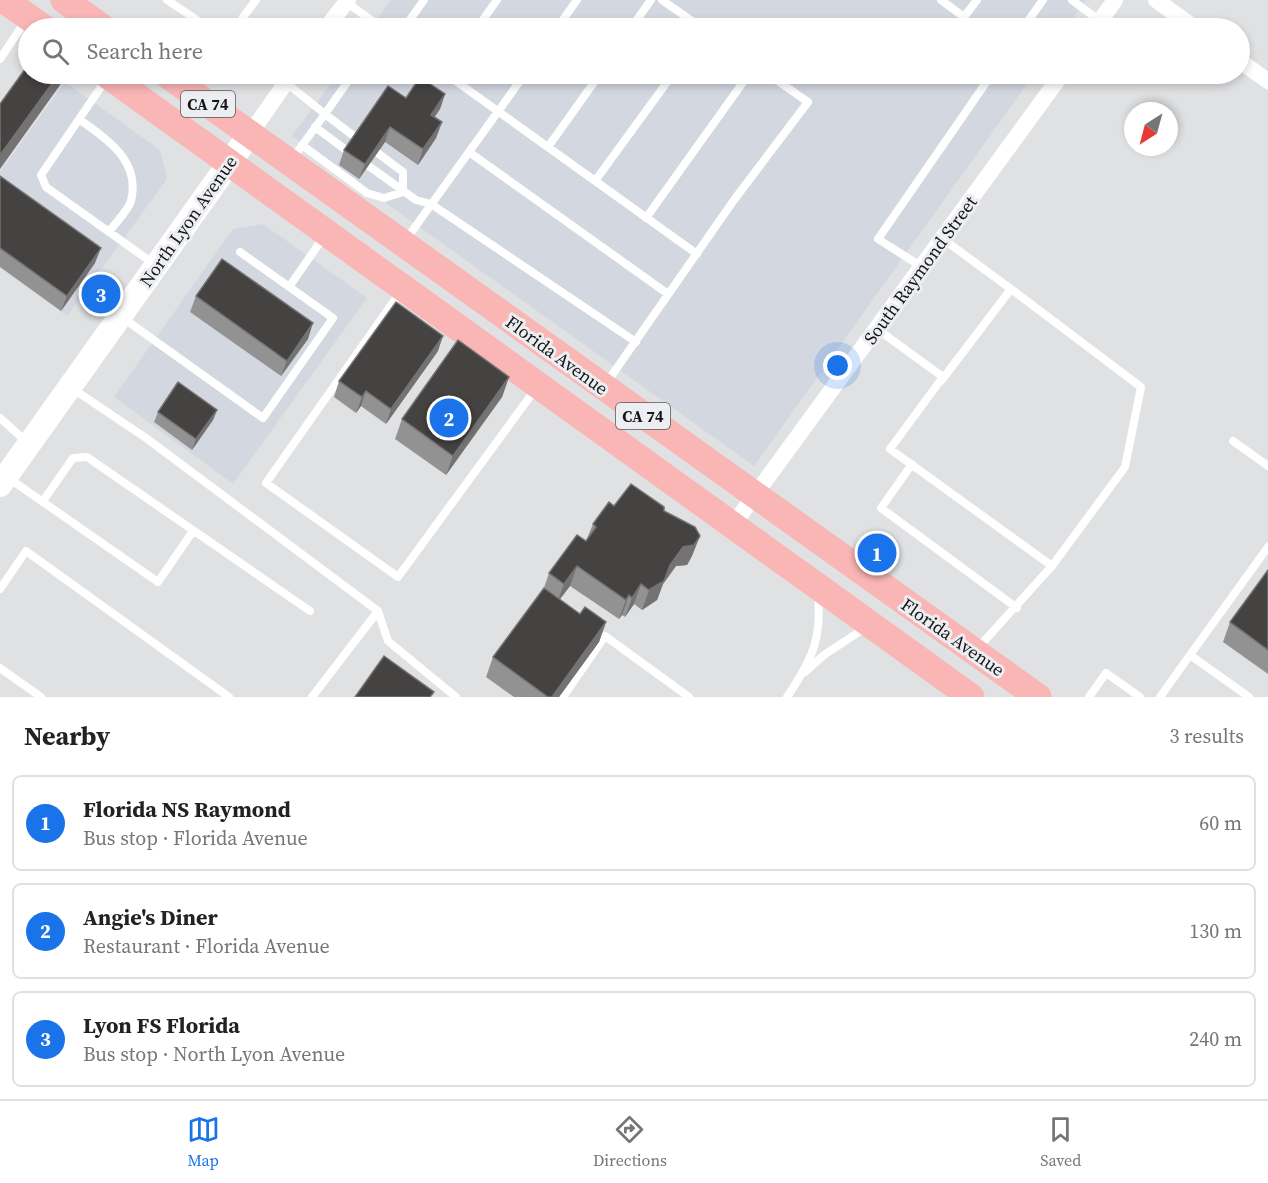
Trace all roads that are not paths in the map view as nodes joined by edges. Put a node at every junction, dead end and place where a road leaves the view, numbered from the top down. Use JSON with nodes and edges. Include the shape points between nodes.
{"nodes":[{"id":1,"x":4,"y":0,"type":"edge"},
{"id":2,"x":167,"y":0,"type":"edge"},
{"id":3,"x":256,"y":0,"type":"edge"},
{"id":4,"x":424,"y":0,"type":"edge"},
{"id":5,"x":497,"y":0,"type":"edge"},
{"id":6,"x":577,"y":0,"type":"edge"},
{"id":7,"x":651,"y":0,"type":"edge"},
{"id":8,"x":662,"y":0,"type":"edge"},
{"id":9,"x":941,"y":0,"type":"edge"},
{"id":10,"x":976,"y":0,"type":"edge"},
{"id":11,"x":1043,"y":0,"type":"edge"},
{"id":12,"x":1072,"y":0,"type":"edge"},
{"id":13,"x":1115,"y":0,"type":"edge"},
{"id":14,"x":1156,"y":0,"type":"edge"},
{"id":15,"x":347,"y":1,"type":"edge"},
{"id":16,"x":29,"y":18,"type":"edge"},
{"id":17,"x":194,"y":18,"type":"edge"},
{"id":18,"x":242,"y":18,"type":"edge"},
{"id":19,"x":334,"y":18,"type":"edge"},
{"id":20,"x":369,"y":18,"type":"edge"},
{"id":21,"x":411,"y":18,"type":"edge"},
{"id":22,"x":484,"y":18,"type":"edge"},
{"id":23,"x":564,"y":18,"type":"edge"},
{"id":24,"x":638,"y":18,"type":"edge"},
{"id":25,"x":688,"y":18,"type":"edge"},
{"id":26,"x":1030,"y":18,"type":"edge"},
{"id":27,"x":1090,"y":18,"type":"edge"},
{"id":28,"x":1102,"y":18,"type":"edge"},
{"id":29,"x":1181,"y":18,"type":"edge"},
{"id":30,"x":18,"y":41,"type":"edge"},
{"id":31,"x":0,"y":59,"type":"edge"},
{"id":32,"x":1250,"y":69,"type":"edge"},
{"id":33,"x":1268,"y":81,"type":"edge"},
{"id":34,"x":101,"y":84,"type":"edge"},
{"id":35,"x":121,"y":84,"type":"edge"},
{"id":36,"x":180,"y":84,"type":"edge"},
{"id":37,"x":285,"y":84,"type":"edge"},
{"id":38,"x":295,"y":84,"type":"edge"},
{"id":39,"x":346,"y":84,"type":"edge"},
{"id":40,"x":460,"y":84,"type":"edge"},
{"id":41,"x":518,"y":84,"type":"edge"},
{"id":42,"x":593,"y":84,"type":"edge"},
{"id":43,"x":666,"y":84,"type":"edge"},
{"id":44,"x":742,"y":84,"type":"edge"},
{"id":45,"x":782,"y":84,"type":"edge"},
{"id":46,"x":985,"y":84,"type":"edge"},
{"id":47,"x":1055,"y":84,"type":"edge"},
{"id":48,"x":498,"y":111,"type":"junction"},
{"id":49,"x":325,"y":114,"type":"junction"},
{"id":50,"x":79,"y":119,"type":"junction"},
{"id":51,"x":315,"y":127,"type":"junction"},
{"id":52,"x":250,"y":134,"type":"junction"},
{"id":53,"x":355,"y":137,"type":"edge"},
{"id":54,"x":548,"y":147,"type":"junction"},
{"id":55,"x":346,"y":150,"type":"edge"},
{"id":56,"x":375,"y":152,"type":"edge"},
{"id":57,"x":469,"y":152,"type":"junction"},
{"id":58,"x":296,"y":154,"type":"junction"},
{"id":59,"x":230,"y":162,"type":"junction"},
{"id":60,"x":366,"y":164,"type":"edge"},
{"id":61,"x":595,"y":181,"type":"junction"},
{"id":62,"x":403,"y":192,"type":"junction"},
{"id":63,"x":431,"y":204,"type":"junction"},
{"id":64,"x":646,"y":218,"type":"junction"},
{"id":65,"x":109,"y":232,"type":"junction"},
{"id":66,"x":327,"y":232,"type":"junction"},
{"id":67,"x":943,"y":239,"type":"junction"},
{"id":68,"x":403,"y":244,"type":"junction"},
{"id":69,"x":240,"y":252,"type":"dead end"},
{"id":70,"x":697,"y":254,"type":"junction"},
{"id":71,"x":156,"y":266,"type":"junction"},
{"id":72,"x":922,"y":267,"type":"junction"},
{"id":73,"x":289,"y":287,"type":"junction"},
{"id":74,"x":404,"y":287,"type":"junction"},
{"id":75,"x":1011,"y":289,"type":"junction"},
{"id":76,"x":668,"y":294,"type":"junction"},
{"id":77,"x":120,"y":316,"type":"junction"},
{"id":78,"x":877,"y":329,"type":"junction"},
{"id":79,"x":636,"y":342,"type":"junction"},
{"id":80,"x":539,"y":385,"type":"junction"},
{"id":81,"x":69,"y":387,"type":"junction"},
{"id":82,"x":603,"y":388,"type":"junction"},
{"id":83,"x":934,"y":389,"type":"junction"},
{"id":84,"x":0,"y":418,"type":"edge"},
{"id":85,"x":1233,"y":441,"type":"dead end"},
{"id":86,"x":29,"y":444,"type":"junction"},
{"id":87,"x":912,"y":464,"type":"junction"},
{"id":88,"x":1268,"y":466,"type":"edge"},
{"id":89,"x":3,"y":480,"type":"edge"},
{"id":90,"x":754,"y":496,"type":"junction"},
{"id":91,"x":43,"y":501,"type":"junction"},
{"id":92,"x":734,"y":525,"type":"junction"},
{"id":93,"x":193,"y":531,"type":"junction"},
{"id":94,"x":1268,"y":547,"type":"edge"},
{"id":95,"x":1052,"y":566,"type":"junction"},
{"id":96,"x":818,"y":586,"type":"junction"},
{"id":97,"x":0,"y":589,"type":"edge"},
{"id":98,"x":1017,"y":608,"type":"junction"},
{"id":99,"x":310,"y":611,"type":"dead end"},
{"id":100,"x":378,"y":611,"type":"junction"},
{"id":101,"x":870,"y":625,"type":"junction"},
{"id":102,"x":975,"y":652,"type":"junction"},
{"id":103,"x":1190,"y":655,"type":"junction"},
{"id":104,"x":0,"y":668,"type":"edge"},
{"id":105,"x":803,"y":674,"type":"junction"},
{"id":106,"x":41,"y":697,"type":"edge"},
{"id":107,"x":229,"y":697,"type":"edge"},
{"id":108,"x":312,"y":697,"type":"edge"},
{"id":109,"x":456,"y":697,"type":"edge"},
{"id":110,"x":563,"y":697,"type":"edge"},
{"id":111,"x":689,"y":697,"type":"edge"},
{"id":112,"x":787,"y":697,"type":"edge"},
{"id":113,"x":971,"y":697,"type":"edge"},
{"id":114,"x":1038,"y":697,"type":"edge"},
{"id":115,"x":1089,"y":697,"type":"edge"},
{"id":116,"x":1140,"y":697,"type":"edge"},
{"id":117,"x":1160,"y":697,"type":"edge"},
{"id":118,"x":1249,"y":697,"type":"edge"}],
"edges":[{"from":1,"to":16,"type":"main road"},
{"from":2,"to":17,"type":"lane"},
{"from":3,"to":18,"type":"lane"},
{"from":4,"to":21,"type":"lane"},
{"from":5,"to":22,"type":"lane"},
{"from":6,"to":23,"type":"lane"},
{"from":7,"to":24,"type":"lane"},
{"from":8,"to":25,"type":"lane"},
{"from":9,"to":10,"type":"lane","via":[[964,16]]},
{"from":11,"to":26,"type":"lane"},
{"from":12,"to":27,"type":"lane"},
{"from":13,"to":28,"type":"street"},
{"from":14,"to":29,"type":"street"},
{"from":15,"to":19,"type":"street"},
{"from":15,"to":20,"type":"lane"},
{"from":30,"to":31,"type":"lane"},
{"from":32,"to":33,"type":"street"},
{"from":34,"to":50,"type":"lane"},
{"from":35,"to":59,"type":"main road","name":"Florida Avenue"},
{"from":36,"to":52,"type":"main road","name":"Florida Avenue","number":"CA 74"},
{"from":37,"to":52,"type":"street"},
{"from":38,"to":49,"type":"lane"},
{"from":39,"to":49,"type":"lane"},
{"from":40,"to":48,"type":"lane"},
{"from":41,"to":48,"type":"lane"},
{"from":42,"to":54,"type":"lane"},
{"from":43,"to":61,"type":"lane"},
{"from":44,"to":64,"type":"lane"},
{"from":45,"to":70,"type":"lane","via":[[808,102]]},
{"from":46,"to":72,"type":"lane","via":[[878,238]]},
{"from":47,"to":67,"type":"street","name":"South Raymond Street"},
{"from":48,"to":54,"type":"lane"},
{"from":48,"to":57,"type":"lane"},
{"from":49,"to":51,"type":"lane"},
{"from":49,"to":53,"type":"lane"},
{"from":50,"to":65,"type":"lane","via":[[125,157],[131,202]]},
{"from":50,"to":65,"type":"lane","via":[[41,175],[46,187]]},
{"from":51,"to":55,"type":"lane"},
{"from":51,"to":58,"type":"lane"},
{"from":52,"to":58,"type":"main road","name":"Florida Avenue","number":"CA 74"},
{"from":52,"to":59,"type":"street","name":"North Lyon Avenue"},
{"from":54,"to":61,"type":"lane"},
{"from":56,"to":62,"type":"lane","via":[[403,172]]},
{"from":57,"to":63,"type":"lane"},
{"from":57,"to":76,"type":"lane"},
{"from":58,"to":62,"type":"lane","via":[[367,193],[384,198]]},
{"from":58,"to":68,"type":"main road","name":"Florida Avenue","number":"CA 74"},
{"from":59,"to":66,"type":"main road","name":"Florida Avenue"},
{"from":59,"to":71,"type":"street","name":"North Lyon Avenue"},
{"from":60,"to":62,"type":"lane"},
{"from":61,"to":64,"type":"lane"},
{"from":62,"to":63,"type":"lane"},
{"from":63,"to":68,"type":"lane"},
{"from":63,"to":79,"type":"lane"},
{"from":64,"to":70,"type":"lane"},
{"from":65,"to":71,"type":"lane"},
{"from":66,"to":73,"type":"lane"},
{"from":66,"to":74,"type":"main road","name":"Florida Avenue"},
{"from":67,"to":72,"type":"street","name":"South Raymond Street"},
{"from":67,"to":75,"type":"lane"},
{"from":68,"to":82,"type":"main road","name":"Florida Avenue","number":"CA 74"},
{"from":69,"to":73,"type":"lane"},
{"from":70,"to":76,"type":"lane"},
{"from":71,"to":77,"type":"street","name":"North Lyon Avenue"},
{"from":72,"to":78,"type":"street","name":"South Raymond Street"},
{"from":73,"to":77,"type":"lane","via":[[333,318],[263,418]]},
{"from":74,"to":80,"type":"main road","name":"Florida Avenue"},
{"from":74,"to":80,"type":"lane","via":[[266,483],[398,577]]},
{"from":75,"to":83,"type":"lane"},
{"from":75,"to":95,"type":"lane","via":[[1141,387],[1125,467]]},
{"from":76,"to":79,"type":"lane"},
{"from":77,"to":81,"type":"street","name":"North Lyon Avenue"},
{"from":78,"to":83,"type":"lane","via":[[943,377]]},
{"from":78,"to":90,"type":"street","name":"South Raymond Street"},
{"from":79,"to":82,"type":"lane"},
{"from":80,"to":92,"type":"main road","name":"Florida Avenue"},
{"from":81,"to":86,"type":"street","name":"North Lyon Avenue"},
{"from":81,"to":100,"type":"lane","via":[[146,438]]},
{"from":82,"to":90,"type":"main road","name":"Florida Avenue","number":"CA 74"},
{"from":83,"to":87,"type":"lane","via":[[890,449]]},
{"from":84,"to":86,"type":"lane"},
{"from":85,"to":88,"type":"lane"},
{"from":86,"to":89,"type":"street","name":"North Lyon Avenue"},
{"from":87,"to":95,"type":"lane"},
{"from":87,"to":98,"type":"lane","via":[[881,508]]},
{"from":89,"to":91,"type":"lane"},
{"from":90,"to":92,"type":"street","name":"South Raymond Street"},
{"from":90,"to":102,"type":"main road","name":"Florida Avenue","number":"CA 74"},
{"from":91,"to":93,"type":"lane","via":[[73,458],[87,457]]},
{"from":91,"to":93,"type":"lane","via":[[158,582]]},
{"from":92,"to":96,"type":"main road","name":"Florida Avenue"},
{"from":93,"to":99,"type":"lane"},
{"from":94,"to":103,"type":"lane"},
{"from":95,"to":98,"type":"lane"},
{"from":96,"to":101,"type":"main road","name":"Florida Avenue"},
{"from":96,"to":105,"type":"lane","via":[[821,622]]},
{"from":97,"to":107,"type":"lane","via":[[26,551]]},
{"from":98,"to":102,"type":"lane"},
{"from":100,"to":108,"type":"lane"},
{"from":100,"to":109,"type":"lane","via":[[388,641]]},
{"from":101,"to":105,"type":"lane"},
{"from":101,"to":113,"type":"main road","name":"Florida Avenue"},
{"from":102,"to":114,"type":"main road","name":"Florida Avenue","number":"CA 74"},
{"from":103,"to":117,"type":"lane"},
{"from":103,"to":118,"type":"lane"},
{"from":104,"to":106,"type":"lane"},
{"from":105,"to":112,"type":"lane"},
{"from":110,"to":111,"type":"lane","via":[[605,636]]},
{"from":115,"to":116,"type":"lane","via":[[1106,673]]}]}
